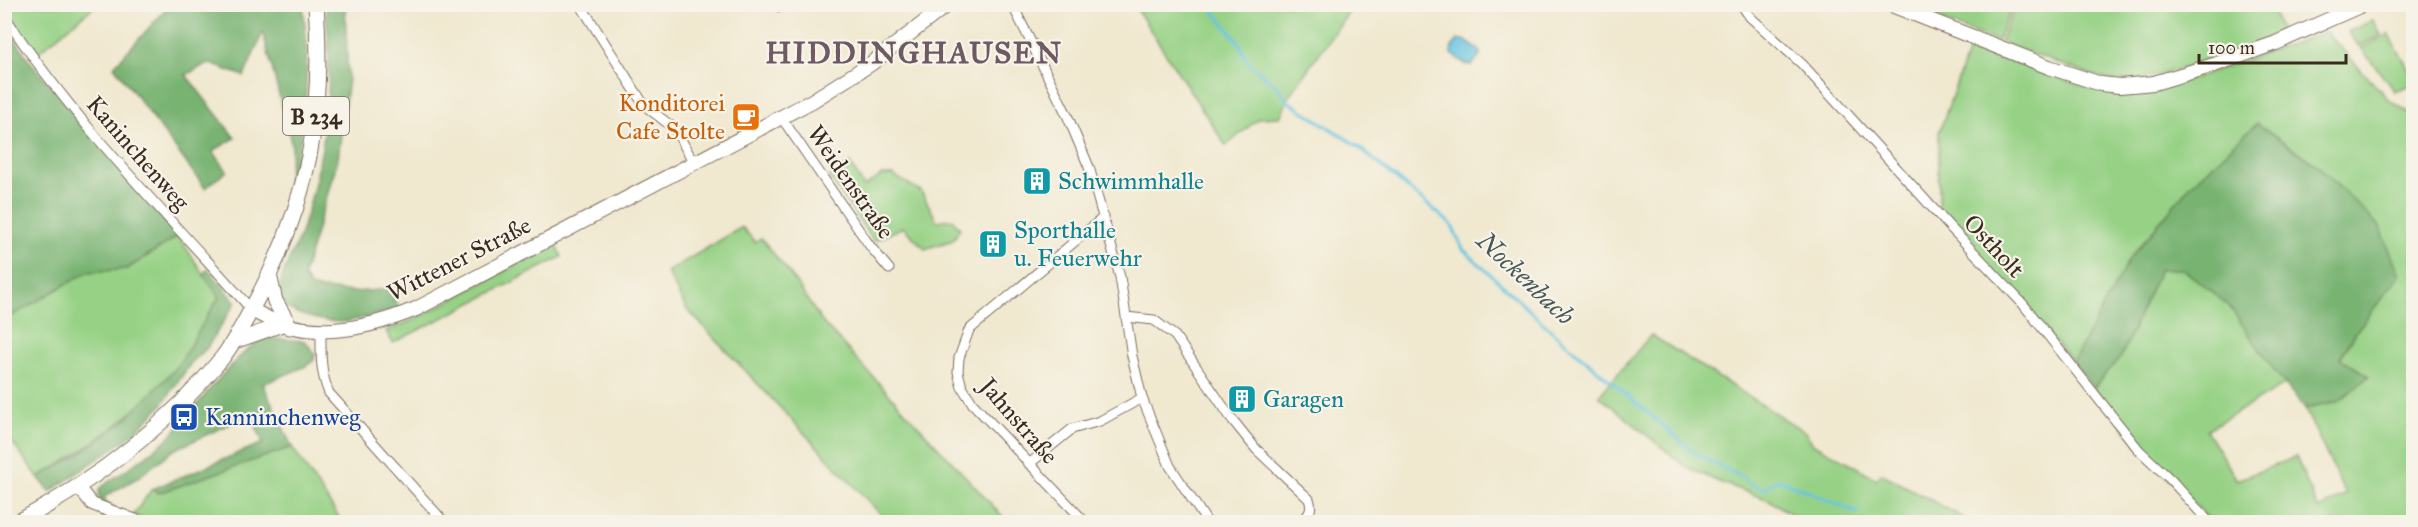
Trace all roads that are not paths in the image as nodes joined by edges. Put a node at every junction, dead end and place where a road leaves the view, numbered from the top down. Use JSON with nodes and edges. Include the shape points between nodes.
{"nodes":[{"id":1,"x":316,"y":4,"type":"edge"},
{"id":2,"x":580,"y":4,"type":"edge"},
{"id":3,"x":948,"y":4,"type":"edge"},
{"id":4,"x":1012,"y":4,"type":"edge"},
{"id":5,"x":1741,"y":4,"type":"edge"},
{"id":6,"x":1889,"y":4,"type":"edge"},
{"id":7,"x":2364,"y":4,"type":"edge"},
{"id":8,"x":4,"y":15,"type":"edge"},
{"id":9,"x":782,"y":117,"type":"junction"},
{"id":10,"x":694,"y":163,"type":"junction"},
{"id":11,"x":1104,"y":217,"type":"junction"},
{"id":12,"x":889,"y":269,"type":"dead end"},
{"id":13,"x":269,"y":275,"type":"junction"},
{"id":14,"x":251,"y":309,"type":"junction"},
{"id":15,"x":1126,"y":316,"type":"junction"},
{"id":16,"x":286,"y":326,"type":"junction"},
{"id":17,"x":321,"y":331,"type":"junction"},
{"id":18,"x":233,"y":342,"type":"junction"},
{"id":19,"x":1142,"y":398,"type":"junction"},
{"id":20,"x":1029,"y":464,"type":"junction"},
{"id":21,"x":79,"y":488,"type":"junction"},
{"id":22,"x":18,"y":522,"type":"edge"},
{"id":23,"x":139,"y":522,"type":"edge"},
{"id":24,"x":444,"y":522,"type":"edge"},
{"id":25,"x":1085,"y":522,"type":"edge"},
{"id":26,"x":1207,"y":522,"type":"edge"},
{"id":27,"x":1302,"y":522,"type":"edge"},
{"id":28,"x":2209,"y":522,"type":"edge"}],
"edges":[{"from":1,"to":13,"type":"main road","number":"B 234","via":[[315,128],[301,195]]},
{"from":2,"to":10,"type":"street","via":[[644,105],[675,129]]},
{"from":3,"to":9,"type":"main road","name":"Wittener Straße","via":[[858,73]]},
{"from":4,"to":11,"type":"street","via":[[1067,115]]},
{"from":5,"to":28,"type":"street","name":"Ostholt","via":[[1802,64],[2023,304],[2139,450]]},
{"from":6,"to":7,"type":"main road","via":[[2049,67],[2120,86],[2154,83],[2186,74],[2276,43]]},
{"from":8,"to":14,"type":"street","name":"Kaninchenweg","via":[[88,127]]},
{"from":9,"to":10,"type":"main road","name":"Wittener Straße"},
{"from":9,"to":12,"type":"street","name":"Weidenstraße"},
{"from":10,"to":17,"type":"main road","name":"Wittener Straße","via":[[416,309],[365,327]]},
{"from":11,"to":15,"type":"street"},
{"from":11,"to":20,"type":"street","name":"Jahnstraße","via":[[969,330],[959,358],[960,379],[973,404]]},
{"from":13,"to":14,"type":"main road","number":"B 234"},
{"from":13,"to":16,"type":"main road"},
{"from":14,"to":16,"type":"main road","name":"Wittener Straße"},
{"from":14,"to":18,"type":"main road","number":"B 234"},
{"from":15,"to":19,"type":"street"},
{"from":15,"to":27,"type":"street","via":[[1154,320],[1175,336],[1256,449],[1309,499],[1312,506]]},
{"from":16,"to":17,"type":"main road","name":"Wittener Straße"},
{"from":16,"to":18,"type":"main road"},
{"from":17,"to":24,"type":"street","via":[[321,365],[329,393]]},
{"from":18,"to":21,"type":"main road","number":"B 234","via":[[153,431]]},
{"from":19,"to":20,"type":"street","via":[[1100,422],[1072,429]]},
{"from":19,"to":26,"type":"street","via":[[1170,466]]},
{"from":20,"to":25,"type":"street","name":"Jahnstraße"},
{"from":21,"to":22,"type":"main road","number":"B 234"},
{"from":21,"to":23,"type":"street","via":[[92,504]]}]}
